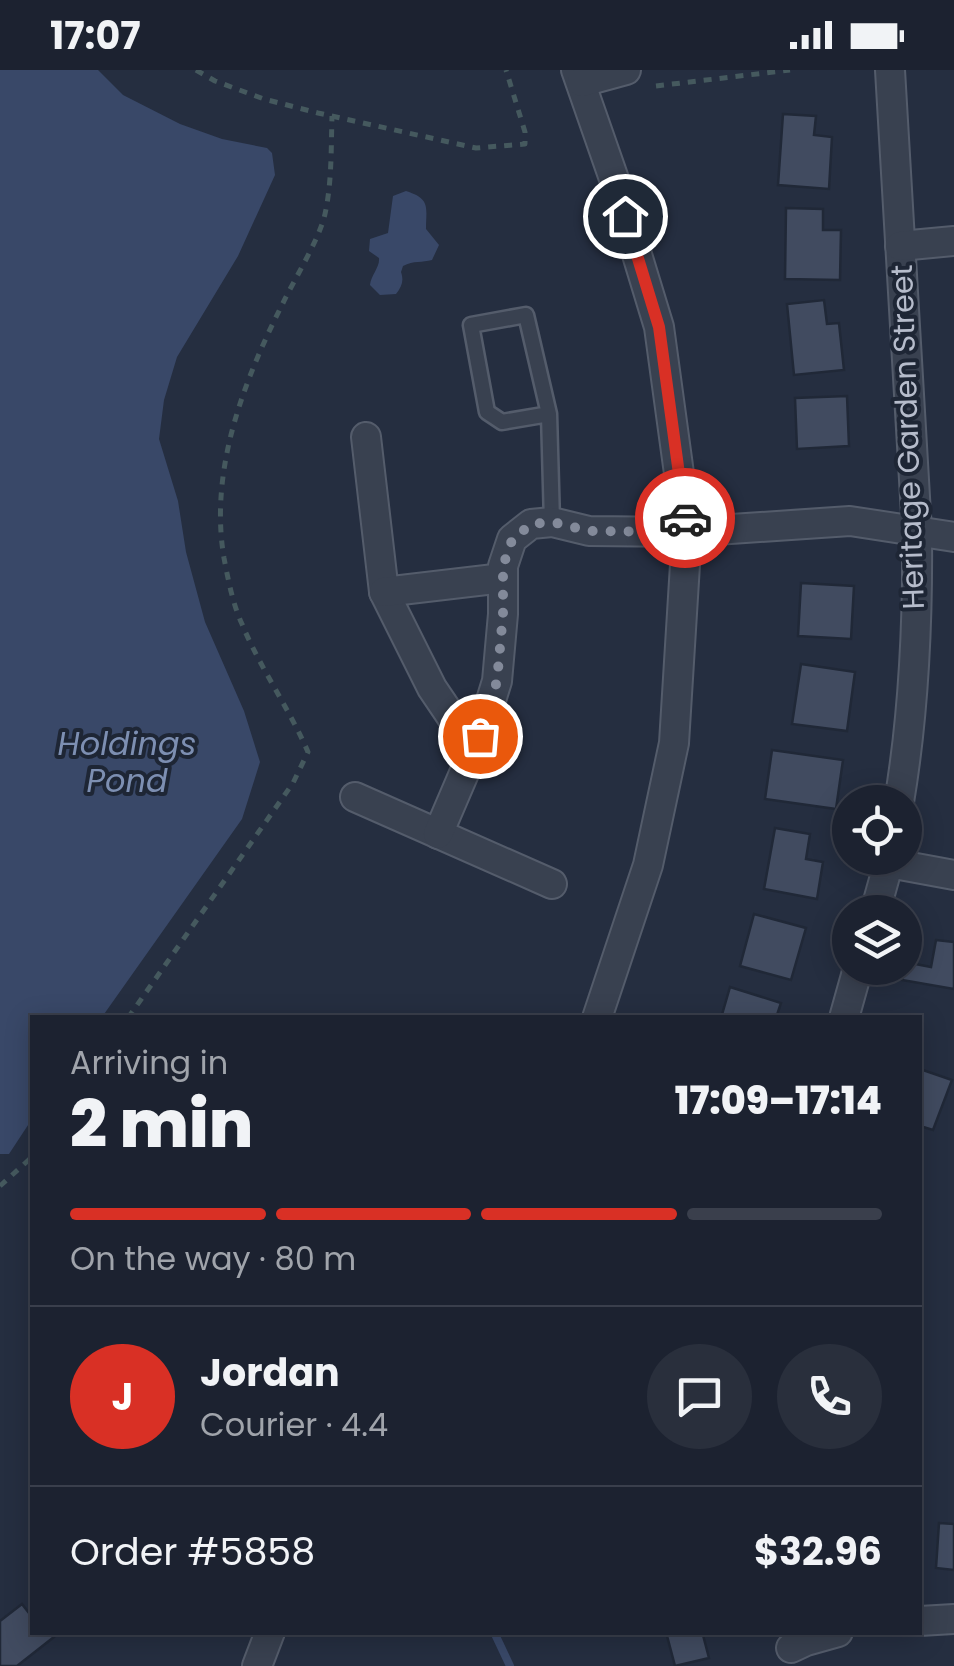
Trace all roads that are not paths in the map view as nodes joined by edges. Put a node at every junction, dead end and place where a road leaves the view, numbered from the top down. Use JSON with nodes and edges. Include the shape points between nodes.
{"nodes":[{"id":1,"x":626,"y":70,"type":"edge"},
{"id":2,"x":890,"y":70,"type":"edge"},
{"id":3,"x":579,"y":76,"type":"edge"},
{"id":4,"x":954,"y":241,"type":"edge"},
{"id":5,"x":900,"y":246,"type":"junction"},
{"id":6,"x":549,"y":414,"type":"junction"},
{"id":7,"x":366,"y":437,"type":"dead end"},
{"id":8,"x":552,"y":522,"type":"junction"},
{"id":9,"x":917,"y":531,"type":"junction"},
{"id":10,"x":687,"y":532,"type":"junction"},
{"id":11,"x":954,"y":537,"type":"edge"},
{"id":12,"x":503,"y":578,"type":"junction"},
{"id":13,"x":384,"y":592,"type":"junction"},
{"id":14,"x":474,"y":750,"type":"junction"},
{"id":15,"x":902,"y":785,"type":"edge"},
{"id":16,"x":355,"y":796,"type":"dead end"},
{"id":17,"x":438,"y":834,"type":"junction"},
{"id":18,"x":922,"y":868,"type":"edge"},
{"id":19,"x":954,"y":875,"type":"edge"},
{"id":20,"x":552,"y":884,"type":"dead end"},
{"id":21,"x":853,"y":985,"type":"edge"},
{"id":22,"x":599,"y":1015,"type":"edge"},
{"id":23,"x":845,"y":1015,"type":"edge"},
{"id":24,"x":954,"y":1619,"type":"edge"},
{"id":25,"x":922,"y":1621,"type":"edge"},
{"id":26,"x":269,"y":1635,"type":"edge"},
{"id":27,"x":827,"y":1635,"type":"edge"},
{"id":28,"x":790,"y":1649,"type":"edge"},
{"id":29,"x":257,"y":1666,"type":"edge"}],
"edges":[{"from":1,"to":3,"type":"street"},
{"from":2,"to":5,"type":"street","name":"Heritage Garden Street"},
{"from":3,"to":10,"type":"street","via":[[659,327]]},
{"from":4,"to":5,"type":"street"},
{"from":5,"to":9,"type":"street","name":"Heritage Garden Street"},
{"from":6,"to":6,"type":"lane","via":[[526,315],[471,325],[487,412],[502,422]]},
{"from":6,"to":8,"type":"lane"},
{"from":7,"to":13,"type":"street"},
{"from":8,"to":10,"type":"street","via":[[589,531]]},
{"from":8,"to":12,"type":"street","via":[[531,524],[512,540]]},
{"from":9,"to":10,"type":"street","via":[[850,521]]},
{"from":9,"to":11,"type":"street"},
{"from":9,"to":15,"type":"street","name":"Heritage Garden Street"},
{"from":10,"to":22,"type":"street","via":[[674,743],[648,865]]},
{"from":12,"to":13,"type":"street"},
{"from":12,"to":14,"type":"street","via":[[497,681]]},
{"from":13,"to":14,"type":"street","via":[[432,688]]},
{"from":14,"to":17,"type":"street"},
{"from":16,"to":17,"type":"street"},
{"from":17,"to":20,"type":"street"},
{"from":18,"to":19,"type":"street"},
{"from":21,"to":23,"type":"street"},
{"from":24,"to":25,"type":"street"},
{"from":26,"to":29,"type":"street"},
{"from":27,"to":28,"type":"street"}]}
